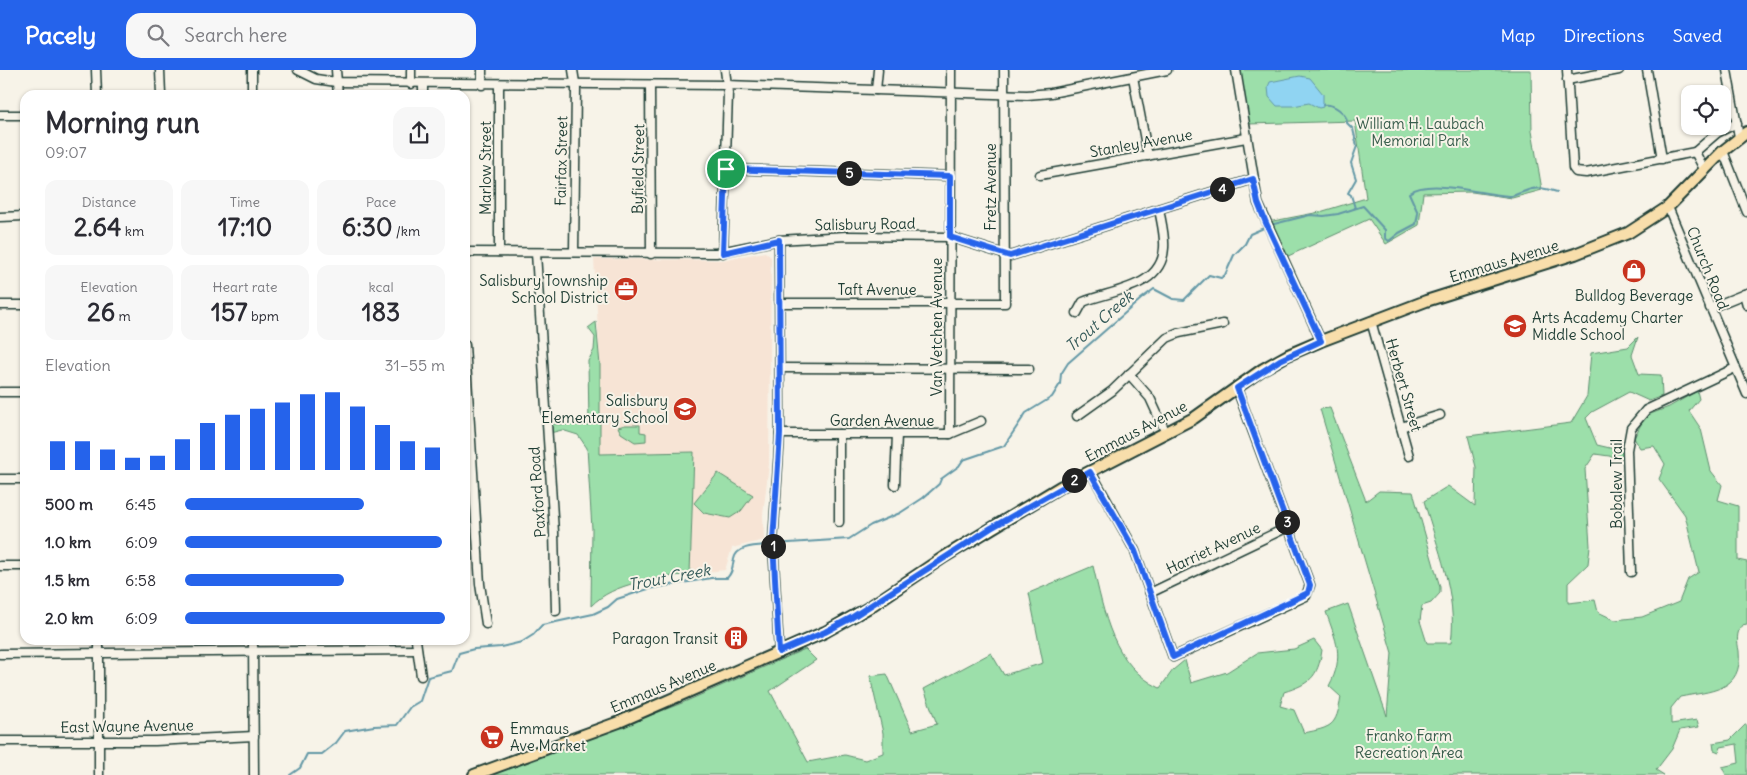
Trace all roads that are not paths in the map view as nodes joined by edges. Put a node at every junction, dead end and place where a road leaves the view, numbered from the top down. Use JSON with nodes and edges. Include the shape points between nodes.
{"nodes":[{"id":1,"x":96,"y":70,"type":"edge"},
{"id":2,"x":160,"y":70,"type":"edge"},
{"id":3,"x":252,"y":70,"type":"edge"},
{"id":4,"x":298,"y":70,"type":"edge"},
{"id":5,"x":336,"y":70,"type":"edge"},
{"id":6,"x":411,"y":70,"type":"edge"},
{"id":7,"x":482,"y":70,"type":"edge"},
{"id":8,"x":573,"y":70,"type":"edge"},
{"id":9,"x":725,"y":70,"type":"edge"},
{"id":10,"x":878,"y":70,"type":"edge"},
{"id":11,"x":951,"y":70,"type":"edge"},
{"id":12,"x":1004,"y":70,"type":"edge"},
{"id":13,"x":1167,"y":70,"type":"edge"},
{"id":14,"x":1236,"y":70,"type":"edge"},
{"id":15,"x":1567,"y":70,"type":"edge"},
{"id":16,"x":1619,"y":70,"type":"edge"},
{"id":17,"x":1647,"y":70,"type":"edge"},
{"id":18,"x":1726,"y":70,"type":"edge"},
{"id":19,"x":1133,"y":77,"type":"junction"},
{"id":20,"x":1568,"y":80,"type":"junction"},
{"id":21,"x":336,"y":82,"type":"junction"},
{"id":22,"x":411,"y":84,"type":"junction"},
{"id":23,"x":423,"y":84,"type":"junction"},
{"id":24,"x":482,"y":84,"type":"junction"},
{"id":25,"x":574,"y":84,"type":"junction"},
{"id":26,"x":498,"y":85,"type":"junction"},
{"id":27,"x":650,"y":85,"type":"junction"},
{"id":28,"x":726,"y":85,"type":"junction"},
{"id":29,"x":96,"y":90,"type":"edge"},
{"id":30,"x":161,"y":90,"type":"edge"},
{"id":31,"x":252,"y":90,"type":"edge"},
{"id":32,"x":337,"y":90,"type":"edge"},
{"id":33,"x":423,"y":90,"type":"edge"},
{"id":34,"x":876,"y":90,"type":"junction"},
{"id":35,"x":950,"y":93,"type":"junction"},
{"id":36,"x":1004,"y":94,"type":"junction"},
{"id":37,"x":0,"y":115,"type":"edge"},
{"id":38,"x":20,"y":115,"type":"edge"},
{"id":39,"x":1737,"y":123,"type":"junction"},
{"id":40,"x":1743,"y":134,"type":"edge"},
{"id":41,"x":1246,"y":138,"type":"junction"},
{"id":42,"x":1695,"y":152,"type":"junction"},
{"id":43,"x":1723,"y":152,"type":"junction"},
{"id":44,"x":1148,"y":156,"type":"junction"},
{"id":45,"x":1662,"y":159,"type":"junction"},
{"id":46,"x":726,"y":169,"type":"junction"},
{"id":47,"x":1705,"y":171,"type":"junction"},
{"id":48,"x":1040,"y":175,"type":"dead end"},
{"id":49,"x":950,"y":176,"type":"junction"},
{"id":50,"x":1253,"y":179,"type":"junction"},
{"id":51,"x":1668,"y":207,"type":"junction"},
{"id":52,"x":1159,"y":209,"type":"junction"},
{"id":53,"x":1747,"y":212,"type":"edge"},
{"id":54,"x":20,"y":216,"type":"edge"},
{"id":55,"x":0,"y":217,"type":"edge"},
{"id":56,"x":950,"y":237,"type":"junction"},
{"id":57,"x":779,"y":240,"type":"junction"},
{"id":58,"x":470,"y":252,"type":"edge"},
{"id":59,"x":498,"y":252,"type":"junction"},
{"id":60,"x":574,"y":252,"type":"junction"},
{"id":61,"x":536,"y":253,"type":"junction"},
{"id":62,"x":723,"y":253,"type":"junction"},
{"id":63,"x":651,"y":254,"type":"junction"},
{"id":64,"x":1004,"y":255,"type":"junction"},
{"id":65,"x":1746,"y":294,"type":"edge"},
{"id":66,"x":780,"y":303,"type":"junction"},
{"id":67,"x":1005,"y":303,"type":"joint"},
{"id":68,"x":950,"y":304,"type":"junction"},
{"id":69,"x":1747,"y":304,"type":"edge"},
{"id":70,"x":0,"y":305,"type":"edge"},
{"id":71,"x":20,"y":305,"type":"edge"},
{"id":72,"x":1710,"y":308,"type":"junction"},
{"id":73,"x":1076,"y":313,"type":"dead end"},
{"id":74,"x":1371,"y":321,"type":"junction"},
{"id":75,"x":1223,"y":324,"type":"dead end"},
{"id":76,"x":1321,"y":341,"type":"junction"},
{"id":77,"x":780,"y":368,"type":"junction"},
{"id":78,"x":1735,"y":368,"type":"junction"},
{"id":79,"x":950,"y":369,"type":"junction"},
{"id":80,"x":1029,"y":369,"type":"dead end"},
{"id":81,"x":1129,"y":374,"type":"junction"},
{"id":82,"x":1237,"y":388,"type":"junction"},
{"id":83,"x":0,"y":392,"type":"edge"},
{"id":84,"x":20,"y":392,"type":"edge"},
{"id":85,"x":1747,"y":394,"type":"edge"},
{"id":86,"x":1440,"y":414,"type":"dead end"},
{"id":87,"x":1077,"y":416,"type":"dead end"},
{"id":88,"x":981,"y":421,"type":"dead end"},
{"id":89,"x":470,"y":424,"type":"edge"},
{"id":90,"x":1401,"y":427,"type":"junction"},
{"id":91,"x":1166,"y":433,"type":"junction"},
{"id":92,"x":780,"y":434,"type":"junction"},
{"id":93,"x":840,"y":434,"type":"junction"},
{"id":94,"x":897,"y":434,"type":"junction"},
{"id":95,"x":950,"y":434,"type":"junction"},
{"id":96,"x":1409,"y":456,"type":"dead end"},
{"id":97,"x":1090,"y":472,"type":"junction"},
{"id":98,"x":0,"y":479,"type":"edge"},
{"id":99,"x":20,"y":479,"type":"edge"},
{"id":100,"x":895,"y":485,"type":"dead end"},
{"id":101,"x":839,"y":522,"type":"dead end"},
{"id":102,"x":1288,"y":527,"type":"junction"},
{"id":103,"x":0,"y":566,"type":"edge"},
{"id":104,"x":20,"y":566,"type":"edge"},
{"id":105,"x":1631,"y":572,"type":"dead end"},
{"id":106,"x":1150,"y":593,"type":"junction"},
{"id":107,"x":556,"y":611,"type":"dead end"},
{"id":108,"x":486,"y":624,"type":"dead end"},
{"id":109,"x":99,"y":645,"type":"edge"},
{"id":110,"x":253,"y":645,"type":"edge"},
{"id":111,"x":416,"y":645,"type":"edge"},
{"id":112,"x":417,"y":650,"type":"junction"},
{"id":113,"x":253,"y":651,"type":"junction"},
{"id":114,"x":779,"y":652,"type":"junction"},
{"id":115,"x":99,"y":653,"type":"junction"},
{"id":116,"x":0,"y":654,"type":"edge"},
{"id":117,"x":421,"y":676,"type":"dead end"},
{"id":118,"x":254,"y":736,"type":"junction"},
{"id":119,"x":0,"y":741,"type":"edge"},
{"id":120,"x":99,"y":741,"type":"junction"},
{"id":121,"x":99,"y":775,"type":"edge"},
{"id":122,"x":254,"y":775,"type":"edge"},
{"id":123,"x":474,"y":775,"type":"edge"}],
"edges":[{"from":1,"to":29,"type":"street"},
{"from":2,"to":30,"type":"street"},
{"from":3,"to":31,"type":"street"},
{"from":4,"to":21,"type":"street","via":[[316,79]]},
{"from":5,"to":21,"type":"street"},
{"from":6,"to":22,"type":"street"},
{"from":7,"to":24,"type":"street"},
{"from":8,"to":25,"type":"street","name":"Fairfax Street"},
{"from":9,"to":28,"type":"street"},
{"from":10,"to":34,"type":"street"},
{"from":11,"to":35,"type":"street","name":"Van Vetchen Avenue"},
{"from":12,"to":36,"type":"street","name":"Fretz Avenue"},
{"from":13,"to":19,"type":"street"},
{"from":14,"to":41,"type":"street"},
{"from":15,"to":20,"type":"street"},
{"from":16,"to":20,"type":"street"},
{"from":17,"to":45,"type":"street"},
{"from":18,"to":39,"type":"street"},
{"from":19,"to":36,"type":"street","via":[[1042,94]]},
{"from":19,"to":44,"type":"street"},
{"from":20,"to":45,"type":"street","via":[[1573,168],[1576,172]]},
{"from":21,"to":22,"type":"street"},
{"from":21,"to":32,"type":"street"},
{"from":22,"to":23,"type":"street"},
{"from":23,"to":24,"type":"street"},
{"from":23,"to":33,"type":"street"},
{"from":24,"to":26,"type":"street"},
{"from":25,"to":26,"type":"street"},
{"from":25,"to":27,"type":"street"},
{"from":25,"to":60,"type":"street","name":"Fairfax Street"},
{"from":26,"to":59,"type":"street","name":"Marlow Street"},
{"from":27,"to":28,"type":"street"},
{"from":27,"to":63,"type":"street","name":"Byfield Street"},
{"from":28,"to":34,"type":"street"},
{"from":28,"to":46,"type":"street"},
{"from":34,"to":35,"type":"street"},
{"from":35,"to":36,"type":"street"},
{"from":35,"to":49,"type":"street","name":"Van Vetchen Avenue"},
{"from":36,"to":64,"type":"street","name":"Fretz Avenue"},
{"from":37,"to":38,"type":"street"},
{"from":39,"to":40,"type":"street"},
{"from":39,"to":42,"type":"street","via":[[1717,133]]},
{"from":40,"to":43,"type":"main road","name":"Emmaus Avenue"},
{"from":41,"to":44,"type":"street","name":"Stanley Avenue"},
{"from":41,"to":50,"type":"street"},
{"from":42,"to":45,"type":"street"},
{"from":42,"to":47,"type":"street"},
{"from":43,"to":47,"type":"main road","name":"Emmaus Avenue"},
{"from":43,"to":53,"type":"street"},
{"from":44,"to":48,"type":"street","name":"Stanley Avenue"},
{"from":46,"to":49,"type":"street"},
{"from":46,"to":62,"type":"street"},
{"from":47,"to":51,"type":"main road","name":"Emmaus Avenue"},
{"from":49,"to":56,"type":"street","name":"Van Vetchen Avenue"},
{"from":50,"to":52,"type":"street","name":"Salisbury Road"},
{"from":50,"to":76,"type":"street","via":[[1267,226]]},
{"from":51,"to":72,"type":"street","name":"Church Road"},
{"from":51,"to":74,"type":"main road","name":"Emmaus Avenue","via":[[1610,242]]},
{"from":52,"to":64,"type":"street","name":"Salisbury Road","via":[[1010,256]]},
{"from":52,"to":73,"type":"street","via":[[1164,248],[1156,270],[1138,284],[1083,302]]},
{"from":54,"to":55,"type":"street"},
{"from":56,"to":57,"type":"street","name":"Salisbury Road","via":[[846,236]]},
{"from":56,"to":64,"type":"street","name":"Salisbury Road"},
{"from":56,"to":68,"type":"street","name":"Van Vetchen Avenue"},
{"from":57,"to":62,"type":"street","name":"Salisbury Road"},
{"from":57,"to":66,"type":"street"},
{"from":58,"to":59,"type":"street","name":"Salisbury Road"},
{"from":59,"to":61,"type":"street","name":"Salisbury Road"},
{"from":60,"to":61,"type":"street","name":"Salisbury Road"},
{"from":60,"to":63,"type":"street","name":"Salisbury Road"},
{"from":61,"to":107,"type":"street","name":"Paxford Road"},
{"from":62,"to":63,"type":"street","name":"Salisbury Road"},
{"from":64,"to":67,"type":"street","name":"Fretz Avenue"},
{"from":65,"to":69,"type":"street"},
{"from":65,"to":72,"type":"street"},
{"from":66,"to":68,"type":"street","name":"Taft Avenue"},
{"from":66,"to":77,"type":"street"},
{"from":67,"to":68,"type":"street","name":"Taft Avenue"},
{"from":68,"to":79,"type":"street","name":"Van Vetchen Avenue"},
{"from":70,"to":71,"type":"street"},
{"from":72,"to":78,"type":"street","name":"Church Road"},
{"from":74,"to":76,"type":"main road","name":"Emmaus Avenue"},
{"from":74,"to":90,"type":"street","name":"Herbert Street"},
{"from":75,"to":81,"type":"street","via":[[1171,336]]},
{"from":76,"to":82,"type":"main road","name":"Emmaus Avenue","via":[[1280,360]]},
{"from":77,"to":79,"type":"street"},
{"from":77,"to":92,"type":"street"},
{"from":78,"to":85,"type":"street","name":"Church Road"},
{"from":78,"to":105,"type":"street","name":"Bobalew Trail","via":[[1646,410],[1631,428],[1627,450]]},
{"from":79,"to":80,"type":"street"},
{"from":79,"to":95,"type":"street","name":"Van Vetchen Avenue"},
{"from":81,"to":87,"type":"street","via":[[1112,391]]},
{"from":81,"to":91,"type":"street","via":[[1150,398]]},
{"from":82,"to":91,"type":"main road","name":"Emmaus Avenue"},
{"from":82,"to":102,"type":"street"},
{"from":83,"to":84,"type":"street"},
{"from":86,"to":90,"type":"street"},
{"from":88,"to":95,"type":"street","name":"Garden Avenue"},
{"from":89,"to":108,"type":"street","via":[[480,584]]},
{"from":90,"to":96,"type":"street","name":"Herbert Street"},
{"from":91,"to":97,"type":"main road","name":"Emmaus Avenue"},
{"from":92,"to":93,"type":"street","name":"Garden Avenue"},
{"from":92,"to":114,"type":"street","via":[[773,545]]},
{"from":93,"to":94,"type":"street","name":"Garden Avenue"},
{"from":93,"to":101,"type":"street"},
{"from":94,"to":95,"type":"street","name":"Garden Avenue"},
{"from":94,"to":100,"type":"street"},
{"from":97,"to":106,"type":"street","via":[[1130,542]]},
{"from":97,"to":114,"type":"main road","name":"Emmaus Avenue","via":[[976,537],[851,618]]},
{"from":98,"to":99,"type":"street"},
{"from":102,"to":106,"type":"street","name":"Harriet Avenue"},
{"from":102,"to":106,"type":"street","via":[[1310,585],[1306,596],[1173,657]]},
{"from":103,"to":104,"type":"street"},
{"from":109,"to":115,"type":"street"},
{"from":110,"to":113,"type":"street"},
{"from":111,"to":112,"type":"street"},
{"from":112,"to":113,"type":"street"},
{"from":112,"to":117,"type":"street"},
{"from":113,"to":115,"type":"street"},
{"from":113,"to":118,"type":"street"},
{"from":114,"to":123,"type":"main road","name":"Emmaus Avenue","via":[[619,722]]},
{"from":115,"to":116,"type":"street"},
{"from":115,"to":120,"type":"street"},
{"from":118,"to":120,"type":"street","name":"East Wayne Avenue"},
{"from":118,"to":122,"type":"street"},
{"from":119,"to":120,"type":"street","name":"East Wayne Avenue"},
{"from":120,"to":121,"type":"street"}]}
